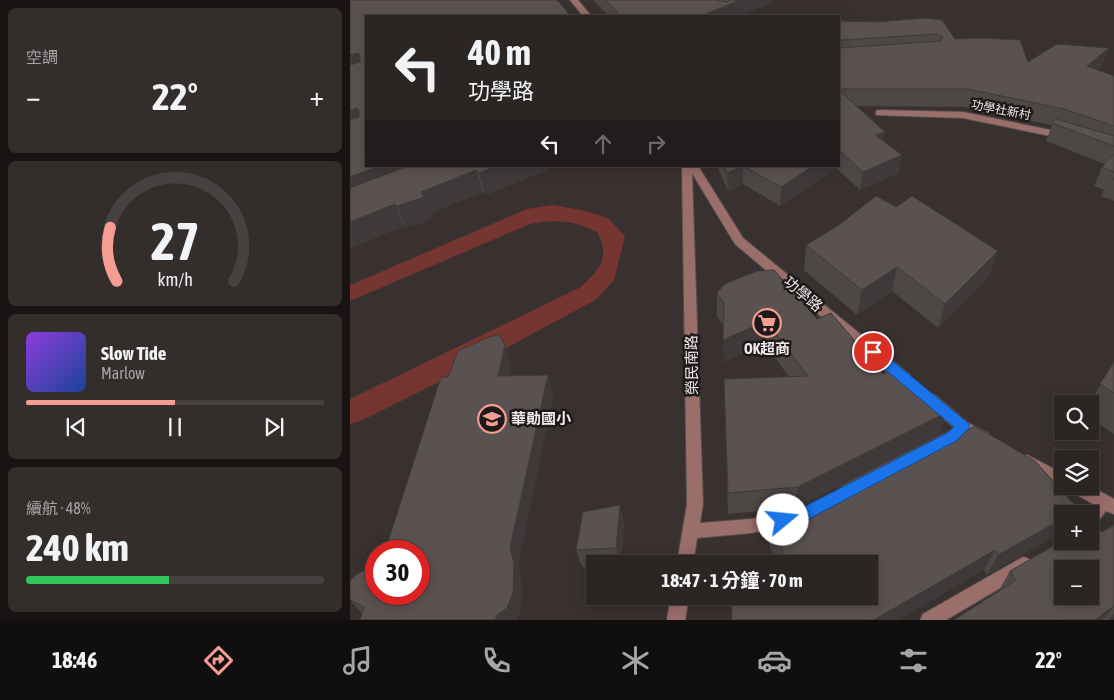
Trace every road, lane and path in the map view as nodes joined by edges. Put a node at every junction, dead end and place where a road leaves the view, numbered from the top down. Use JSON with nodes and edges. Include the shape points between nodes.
{"nodes":[{"id":1,"x":574,"y":0,"type":"edge"},
{"id":2,"x":586,"y":15,"type":"edge"},
{"id":3,"x":879,"y":113,"type":"dead end"},
{"id":4,"x":1074,"y":138,"type":"edge"},
{"id":5,"x":687,"y":167,"type":"edge"},
{"id":6,"x":694,"y":167,"type":"edge"},
{"id":7,"x":996,"y":444,"type":"edge"},
{"id":8,"x":1013,"y":453,"type":"edge"},
{"id":9,"x":1054,"y":476,"type":"edge"},
{"id":10,"x":1092,"y":495,"type":"edge"},
{"id":11,"x":1109,"y":504,"type":"edge"},
{"id":12,"x":1099,"y":512,"type":"edge"},
{"id":13,"x":807,"y":513,"type":"edge"},
{"id":14,"x":691,"y":531,"type":"junction"},
{"id":15,"x":687,"y":555,"type":"edge"},
{"id":16,"x":1039,"y":556,"type":"edge"},
{"id":17,"x":678,"y":605,"type":"edge"},
{"id":18,"x":676,"y":620,"type":"edge"},
{"id":19,"x":930,"y":620,"type":"edge"}],
"edges":[{"from":1,"to":2,"type":"street"},
{"from":3,"to":4,"type":"street","name":"功學社新村","via":[[962,115]]},
{"from":5,"to":14,"type":"street","name":"榮民南路","via":[[695,504]]},
{"from":6,"to":7,"type":"street","name":"功學路","via":[[739,241],[957,432]]},
{"from":8,"to":9,"type":"street"},
{"from":10,"to":11,"type":"street"},
{"from":11,"to":12,"type":"street"},
{"from":13,"to":14,"type":"street","via":[[751,526]]},
{"from":14,"to":15,"type":"street","name":"榮民南路"},
{"from":16,"to":19,"type":"street"},
{"from":17,"to":18,"type":"street"}]}
